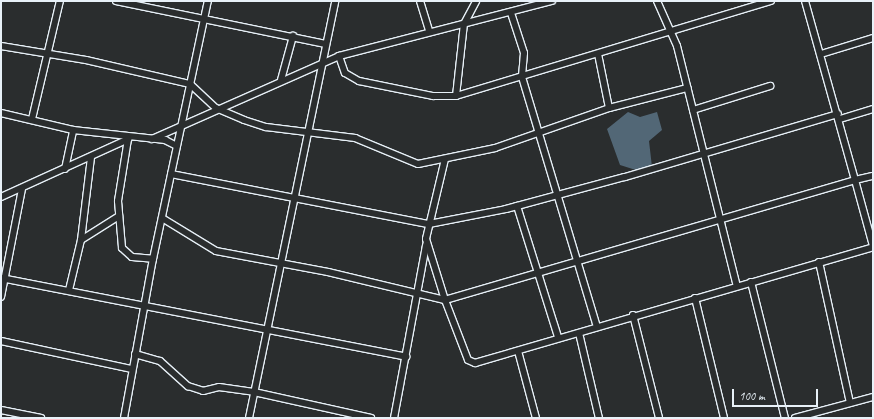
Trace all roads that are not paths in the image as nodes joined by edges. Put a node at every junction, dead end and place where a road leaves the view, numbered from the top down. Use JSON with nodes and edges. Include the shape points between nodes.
{"nodes":[{"id":1,"x":60,"y":1,"type":"edge"},
{"id":2,"x":116,"y":1,"type":"edge"},
{"id":3,"x":208,"y":1,"type":"edge"},
{"id":4,"x":335,"y":1,"type":"edge"},
{"id":5,"x":420,"y":1,"type":"edge"},
{"id":6,"x":476,"y":1,"type":"edge"},
{"id":7,"x":552,"y":1,"type":"edge"},
{"id":8,"x":657,"y":1,"type":"edge"},
{"id":9,"x":771,"y":1,"type":"edge"},
{"id":10,"x":805,"y":1,"type":"edge"},
{"id":11,"x":511,"y":12,"type":"junction"},
{"id":12,"x":204,"y":18,"type":"junction"},
{"id":13,"x":464,"y":24,"type":"junction"},
{"id":14,"x":429,"y":30,"type":"junction"},
{"id":15,"x":668,"y":32,"type":"junction"},
{"id":16,"x":293,"y":36,"type":"junction"},
{"id":17,"x":873,"y":38,"type":"edge"},
{"id":18,"x":326,"y":44,"type":"junction"},
{"id":19,"x":1,"y":46,"type":"edge"},
{"id":20,"x":46,"y":54,"type":"junction"},
{"id":21,"x":598,"y":54,"type":"junction"},
{"id":22,"x":821,"y":54,"type":"junction"},
{"id":23,"x":338,"y":56,"type":"junction"},
{"id":24,"x":320,"y":63,"type":"junction"},
{"id":25,"x":522,"y":77,"type":"junction"},
{"id":26,"x":281,"y":80,"type":"junction"},
{"id":27,"x":190,"y":84,"type":"junction"},
{"id":28,"x":770,"y":86,"type":"dead end"},
{"id":29,"x":687,"y":88,"type":"junction"},
{"id":30,"x":456,"y":96,"type":"junction"},
{"id":31,"x":216,"y":108,"type":"junction"},
{"id":32,"x":609,"y":108,"type":"junction"},
{"id":33,"x":873,"y":109,"type":"edge"},
{"id":34,"x":693,"y":110,"type":"junction"},
{"id":35,"x":1,"y":113,"type":"edge"},
{"id":36,"x":839,"y":116,"type":"junction"},
{"id":37,"x":32,"y":119,"type":"junction"},
{"id":38,"x":182,"y":127,"type":"junction"},
{"id":39,"x":73,"y":130,"type":"junction"},
{"id":40,"x":307,"y":132,"type":"junction"},
{"id":41,"x":538,"y":135,"type":"junction"},
{"id":42,"x":128,"y":139,"type":"junction"},
{"id":43,"x":152,"y":139,"type":"junction"},
{"id":44,"x":177,"y":146,"type":"junction"},
{"id":45,"x":704,"y":155,"type":"junction"},
{"id":46,"x":91,"y":156,"type":"junction"},
{"id":47,"x":445,"y":159,"type":"junction"},
{"id":48,"x":65,"y":169,"type":"junction"},
{"id":49,"x":171,"y":174,"type":"junction"},
{"id":50,"x":873,"y":176,"type":"edge"},
{"id":51,"x":855,"y":180,"type":"junction"},
{"id":52,"x":22,"y":189,"type":"junction"},
{"id":53,"x":557,"y":196,"type":"junction"},
{"id":54,"x":1,"y":197,"type":"edge"},
{"id":55,"x":295,"y":198,"type":"junction"},
{"id":56,"x":517,"y":206,"type":"junction"},
{"id":57,"x":119,"y":216,"type":"junction"},
{"id":58,"x":162,"y":218,"type":"junction"},
{"id":59,"x":720,"y":220,"type":"junction"},
{"id":60,"x":429,"y":224,"type":"junction"},
{"id":61,"x":81,"y":240,"type":"junction"},
{"id":62,"x":426,"y":242,"type":"junction"},
{"id":63,"x":873,"y":247,"type":"edge"},
{"id":64,"x":153,"y":259,"type":"junction"},
{"id":65,"x":577,"y":260,"type":"junction"},
{"id":66,"x":819,"y":262,"type":"junction"},
{"id":67,"x":281,"y":263,"type":"junction"},
{"id":68,"x":537,"y":270,"type":"junction"},
{"id":69,"x":3,"y":278,"type":"edge"},
{"id":70,"x":751,"y":282,"type":"junction"},
{"id":71,"x":737,"y":286,"type":"junction"},
{"id":72,"x":69,"y":290,"type":"junction"},
{"id":73,"x":417,"y":291,"type":"junction"},
{"id":74,"x":1,"y":297,"type":"edge"},
{"id":75,"x":694,"y":298,"type":"junction"},
{"id":76,"x":445,"y":300,"type":"junction"},
{"id":77,"x":145,"y":304,"type":"junction"},
{"id":78,"x":633,"y":315,"type":"junction"},
{"id":79,"x":597,"y":327,"type":"junction"},
{"id":80,"x":268,"y":330,"type":"junction"},
{"id":81,"x":579,"y":333,"type":"junction"},
{"id":82,"x":558,"y":337,"type":"junction"},
{"id":83,"x":1,"y":341,"type":"edge"},
{"id":84,"x":518,"y":351,"type":"junction"},
{"id":85,"x":135,"y":354,"type":"junction"},
{"id":86,"x":406,"y":357,"type":"junction"},
{"id":87,"x":132,"y":369,"type":"junction"},
{"id":88,"x":254,"y":392,"type":"junction"},
{"id":89,"x":873,"y":397,"type":"edge"},
{"id":90,"x":850,"y":403,"type":"junction"},
{"id":91,"x":1,"y":410,"type":"edge"},
{"id":92,"x":357,"y":417,"type":"edge"},
{"id":93,"x":41,"y":418,"type":"edge"},
{"id":94,"x":124,"y":418,"type":"edge"},
{"id":95,"x":249,"y":418,"type":"edge"},
{"id":96,"x":371,"y":418,"type":"edge"},
{"id":97,"x":394,"y":418,"type":"edge"},
{"id":98,"x":536,"y":418,"type":"edge"},
{"id":99,"x":599,"y":418,"type":"edge"},
{"id":100,"x":659,"y":418,"type":"edge"},
{"id":101,"x":724,"y":418,"type":"edge"},
{"id":102,"x":785,"y":418,"type":"edge"},
{"id":103,"x":795,"y":418,"type":"edge"}],
"edges":[{"from":1,"to":20,"type":"street"},
{"from":2,"to":12,"type":"street"},
{"from":3,"to":12,"type":"street"},
{"from":4,"to":18,"type":"street"},
{"from":5,"to":14,"type":"street"},
{"from":6,"to":13,"type":"street"},
{"from":7,"to":11,"type":"street"},
{"from":8,"to":15,"type":"street"},
{"from":9,"to":15,"type":"street"},
{"from":10,"to":22,"type":"street"},
{"from":11,"to":13,"type":"street"},
{"from":11,"to":25,"type":"street","via":[[524,53]]},
{"from":12,"to":16,"type":"street"},
{"from":12,"to":27,"type":"street"},
{"from":13,"to":14,"type":"street"},
{"from":13,"to":30,"type":"street"},
{"from":14,"to":23,"type":"street"},
{"from":15,"to":21,"type":"street"},
{"from":15,"to":29,"type":"street","via":[[677,46]]},
{"from":16,"to":18,"type":"street"},
{"from":16,"to":26,"type":"street"},
{"from":17,"to":22,"type":"street"},
{"from":18,"to":24,"type":"street"},
{"from":19,"to":20,"type":"street"},
{"from":20,"to":27,"type":"street"},
{"from":20,"to":37,"type":"street"},
{"from":21,"to":25,"type":"street"},
{"from":21,"to":32,"type":"street"},
{"from":22,"to":36,"type":"street"},
{"from":23,"to":24,"type":"street"},
{"from":23,"to":30,"type":"street","via":[[345,73],[359,81],[433,96]]},
{"from":24,"to":26,"type":"street"},
{"from":24,"to":40,"type":"street"},
{"from":25,"to":30,"type":"street"},
{"from":25,"to":41,"type":"street"},
{"from":26,"to":31,"type":"street"},
{"from":27,"to":31,"type":"street"},
{"from":27,"to":38,"type":"street"},
{"from":28,"to":34,"type":"street"},
{"from":29,"to":32,"type":"street"},
{"from":29,"to":34,"type":"street"},
{"from":31,"to":38,"type":"street"},
{"from":31,"to":40,"type":"street","via":[[266,127]]},
{"from":32,"to":41,"type":"street"},
{"from":33,"to":36,"type":"street"},
{"from":34,"to":45,"type":"street"},
{"from":35,"to":37,"type":"street"},
{"from":36,"to":45,"type":"street"},
{"from":36,"to":51,"type":"street"},
{"from":37,"to":39,"type":"street"},
{"from":38,"to":43,"type":"street"},
{"from":38,"to":44,"type":"street"},
{"from":39,"to":42,"type":"street"},
{"from":39,"to":48,"type":"street"},
{"from":40,"to":47,"type":"street","via":[[355,138],[418,164]]},
{"from":40,"to":55,"type":"street"},
{"from":41,"to":47,"type":"street"},
{"from":41,"to":53,"type":"street"},
{"from":42,"to":43,"type":"street"},
{"from":42,"to":46,"type":"street"},
{"from":42,"to":57,"type":"street"},
{"from":43,"to":44,"type":"street"},
{"from":44,"to":49,"type":"street"},
{"from":45,"to":53,"type":"street"},
{"from":45,"to":59,"type":"street"},
{"from":46,"to":48,"type":"street"},
{"from":46,"to":61,"type":"street"},
{"from":47,"to":60,"type":"street"},
{"from":48,"to":52,"type":"street"},
{"from":49,"to":55,"type":"street"},
{"from":49,"to":58,"type":"street"},
{"from":50,"to":51,"type":"street"},
{"from":51,"to":59,"type":"street"},
{"from":51,"to":63,"type":"street"},
{"from":52,"to":54,"type":"street"},
{"from":52,"to":69,"type":"street"},
{"from":53,"to":56,"type":"street"},
{"from":53,"to":65,"type":"street"},
{"from":55,"to":60,"type":"street"},
{"from":55,"to":67,"type":"street"},
{"from":56,"to":60,"type":"street"},
{"from":56,"to":68,"type":"street"},
{"from":57,"to":61,"type":"street"},
{"from":57,"to":64,"type":"street","via":[[125,254]]},
{"from":58,"to":64,"type":"street"},
{"from":58,"to":67,"type":"street","via":[[216,251]]},
{"from":59,"to":65,"type":"street"},
{"from":59,"to":71,"type":"street"},
{"from":60,"to":62,"type":"street"},
{"from":61,"to":72,"type":"street"},
{"from":62,"to":73,"type":"street"},
{"from":62,"to":76,"type":"street"},
{"from":63,"to":66,"type":"street"},
{"from":64,"to":77,"type":"street"},
{"from":65,"to":68,"type":"street"},
{"from":65,"to":79,"type":"street"},
{"from":66,"to":70,"type":"street"},
{"from":66,"to":90,"type":"street"},
{"from":67,"to":73,"type":"street"},
{"from":67,"to":80,"type":"street"},
{"from":68,"to":76,"type":"street"},
{"from":68,"to":82,"type":"street"},
{"from":69,"to":72,"type":"street"},
{"from":69,"to":74,"type":"street"},
{"from":70,"to":71,"type":"street"},
{"from":70,"to":102,"type":"street"},
{"from":71,"to":75,"type":"street"},
{"from":72,"to":77,"type":"street"},
{"from":73,"to":76,"type":"street"},
{"from":73,"to":86,"type":"street"},
{"from":75,"to":78,"type":"street"},
{"from":75,"to":101,"type":"street"},
{"from":76,"to":84,"type":"street","via":[[471,362]]},
{"from":77,"to":80,"type":"street"},
{"from":77,"to":85,"type":"street"},
{"from":78,"to":79,"type":"street"},
{"from":78,"to":100,"type":"street"},
{"from":79,"to":81,"type":"street"},
{"from":80,"to":86,"type":"street"},
{"from":80,"to":88,"type":"street"},
{"from":81,"to":82,"type":"street"},
{"from":81,"to":99,"type":"street"},
{"from":82,"to":84,"type":"street"},
{"from":83,"to":87,"type":"street"},
{"from":84,"to":98,"type":"street"},
{"from":85,"to":87,"type":"street"},
{"from":85,"to":88,"type":"street","via":[[160,361],[193,388]]},
{"from":86,"to":97,"type":"street"},
{"from":87,"to":94,"type":"street"},
{"from":88,"to":92,"type":"street"},
{"from":88,"to":95,"type":"street"},
{"from":89,"to":90,"type":"street"},
{"from":90,"to":103,"type":"street"},
{"from":91,"to":93,"type":"street"},
{"from":92,"to":96,"type":"street"}]}
